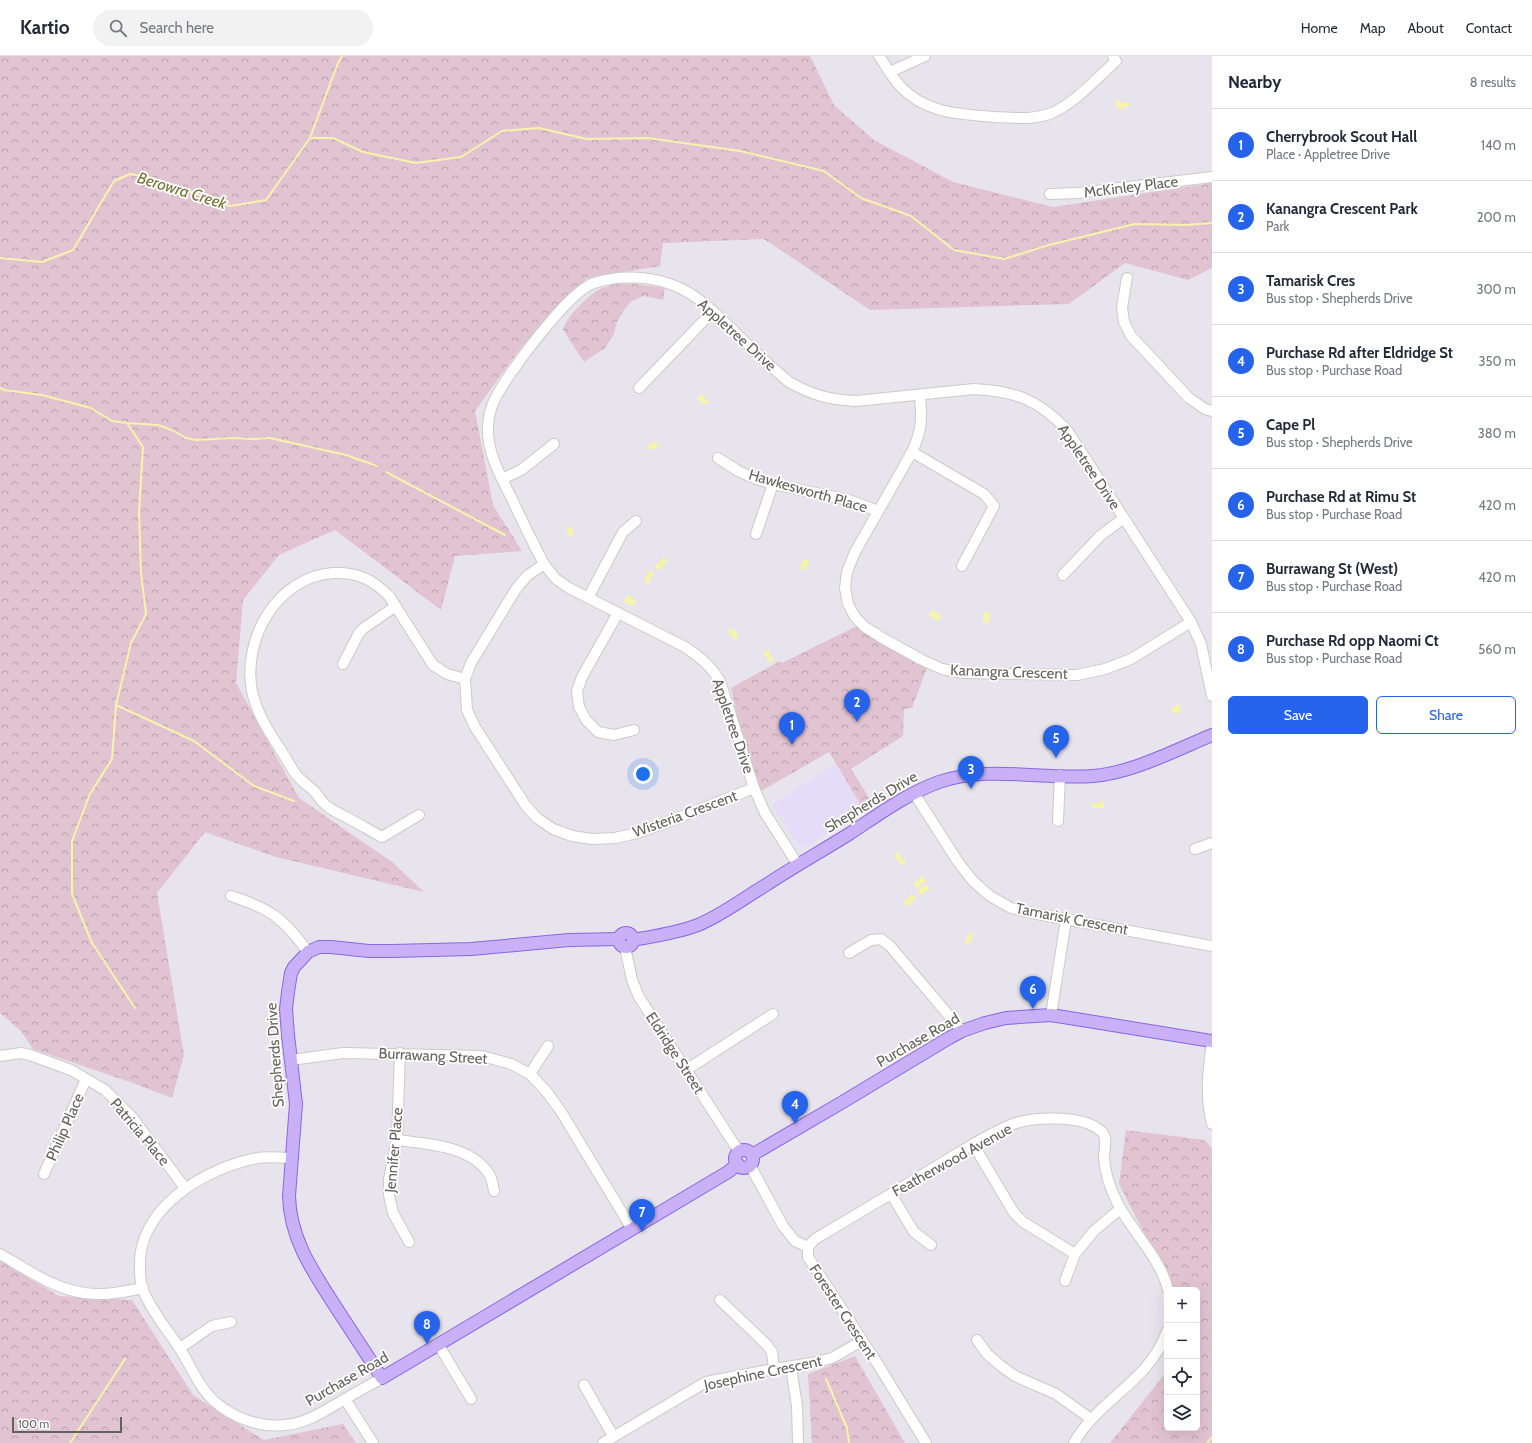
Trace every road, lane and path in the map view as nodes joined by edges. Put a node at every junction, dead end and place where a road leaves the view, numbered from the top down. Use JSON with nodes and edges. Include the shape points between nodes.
{"nodes":[{"id":1,"x":879,"y":56,"type":"edge"},
{"id":2,"x":925,"y":56,"type":"edge"},
{"id":3,"x":1113,"y":56,"type":"edge"},
{"id":4,"x":890,"y":72,"type":"junction"},
{"id":5,"x":1212,"y":177,"type":"edge"},
{"id":6,"x":1050,"y":194,"type":"dead end"},
{"id":7,"x":1127,"y":278,"type":"dead end"},
{"id":8,"x":713,"y":311,"type":"junction"},
{"id":9,"x":639,"y":388,"type":"dead end"},
{"id":10,"x":920,"y":396,"type":"junction"},
{"id":11,"x":1212,"y":411,"type":"edge"},
{"id":12,"x":554,"y":444,"type":"dead end"},
{"id":13,"x":912,"y":452,"type":"junction"},
{"id":14,"x":718,"y":458,"type":"dead end"},
{"id":15,"x":502,"y":479,"type":"junction"},
{"id":16,"x":772,"y":484,"type":"junction"},
{"id":17,"x":878,"y":512,"type":"junction"},
{"id":18,"x":1124,"y":518,"type":"junction"},
{"id":19,"x":636,"y":521,"type":"dead end"},
{"id":20,"x":756,"y":534,"type":"dead end"},
{"id":21,"x":544,"y":564,"type":"junction"},
{"id":22,"x":962,"y":566,"type":"dead end"},
{"id":23,"x":1063,"y":575,"type":"dead end"},
{"id":24,"x":588,"y":598,"type":"junction"},
{"id":25,"x":396,"y":606,"type":"junction"},
{"id":26,"x":618,"y":613,"type":"junction"},
{"id":27,"x":1191,"y":622,"type":"junction"},
{"id":28,"x":343,"y":664,"type":"dead end"},
{"id":29,"x":465,"y":679,"type":"junction"},
{"id":30,"x":1212,"y":696,"type":"edge"},
{"id":31,"x":634,"y":730,"type":"dead end"},
{"id":32,"x":1212,"y":735,"type":"edge"},
{"id":33,"x":1060,"y":776,"type":"junction"},
{"id":34,"x":754,"y":788,"type":"junction"},
{"id":35,"x":914,"y":793,"type":"junction"},
{"id":36,"x":419,"y":814,"type":"dead end"},
{"id":37,"x":1058,"y":821,"type":"dead end"},
{"id":38,"x":1212,"y":843,"type":"edge"},
{"id":39,"x":1195,"y":849,"type":"dead end"},
{"id":40,"x":798,"y":865,"type":"junction"},
{"id":41,"x":231,"y":896,"type":"dead end"},
{"id":42,"x":1066,"y":920,"type":"junction"},
{"id":43,"x":626,"y":942,"type":"junction"},
{"id":44,"x":1212,"y":946,"type":"edge"},
{"id":45,"x":308,"y":952,"type":"junction"},
{"id":46,"x":849,"y":952,"type":"dead end"},
{"id":47,"x":773,"y":1014,"type":"dead end"},
{"id":48,"x":1051,"y":1015,"type":"junction"},
{"id":49,"x":962,"y":1031,"type":"junction"},
{"id":50,"x":1212,"y":1042,"type":"edge"},
{"id":51,"x":548,"y":1046,"type":"dead end"},
{"id":52,"x":400,"y":1053,"type":"junction"},
{"id":53,"x":0,"y":1056,"type":"edge"},
{"id":54,"x":291,"y":1060,"type":"junction"},
{"id":55,"x":686,"y":1070,"type":"junction"},
{"id":56,"x":530,"y":1074,"type":"junction"},
{"id":57,"x":86,"y":1080,"type":"junction"},
{"id":58,"x":1212,"y":1124,"type":"edge"},
{"id":59,"x":397,"y":1140,"type":"junction"},
{"id":60,"x":973,"y":1144,"type":"junction"},
{"id":61,"x":740,"y":1151,"type":"junction"},
{"id":62,"x":291,"y":1158,"type":"junction"},
{"id":63,"x":751,"y":1160,"type":"junction"},
{"id":64,"x":738,"y":1164,"type":"junction"},
{"id":65,"x":44,"y":1174,"type":"dead end"},
{"id":66,"x":185,"y":1188,"type":"junction"},
{"id":67,"x":494,"y":1191,"type":"dead end"},
{"id":68,"x":891,"y":1194,"type":"junction"},
{"id":69,"x":1120,"y":1210,"type":"junction"},
{"id":70,"x":632,"y":1229,"type":"junction"},
{"id":71,"x":409,"y":1242,"type":"dead end"},
{"id":72,"x":931,"y":1245,"type":"dead end"},
{"id":73,"x":808,"y":1247,"type":"junction"},
{"id":74,"x":0,"y":1254,"type":"edge"},
{"id":75,"x":1075,"y":1254,"type":"junction"},
{"id":76,"x":1065,"y":1281,"type":"dead end"},
{"id":77,"x":1167,"y":1287,"type":"edge"},
{"id":78,"x":143,"y":1288,"type":"junction"},
{"id":79,"x":720,"y":1300,"type":"dead end"},
{"id":80,"x":231,"y":1322,"type":"dead end"},
{"id":81,"x":1164,"y":1338,"type":"edge"},
{"id":82,"x":977,"y":1340,"type":"dead end"},
{"id":83,"x":862,"y":1341,"type":"junction"},
{"id":84,"x":438,"y":1344,"type":"junction"},
{"id":85,"x":180,"y":1348,"type":"junction"},
{"id":86,"x":791,"y":1367,"type":"junction"},
{"id":87,"x":774,"y":1369,"type":"junction"},
{"id":88,"x":382,"y":1378,"type":"junction"},
{"id":89,"x":584,"y":1385,"type":"dead end"},
{"id":90,"x":345,"y":1399,"type":"junction"},
{"id":91,"x":471,"y":1399,"type":"dead end"},
{"id":92,"x":1091,"y":1419,"type":"junction"},
{"id":93,"x":613,"y":1436,"type":"junction"},
{"id":94,"x":373,"y":1443,"type":"edge"},
{"id":95,"x":603,"y":1443,"type":"edge"},
{"id":96,"x":798,"y":1443,"type":"edge"},
{"id":97,"x":926,"y":1443,"type":"edge"},
{"id":98,"x":1074,"y":1443,"type":"edge"}],
"edges":[{"from":1,"to":4,"type":"street"},
{"from":2,"to":4,"type":"street"},
{"from":3,"to":4,"type":"street","via":[[1116,61],[1065,106],[1038,117],[954,114],[916,99],[900,86]]},
{"from":5,"to":6,"type":"street","name":"McKinley Place"},
{"from":7,"to":11,"type":"street","via":[[1122,307],[1124,322],[1130,336],[1189,398]]},
{"from":8,"to":9,"type":"street"},
{"from":8,"to":10,"type":"street","name":"Appletree Drive","via":[[771,367],[805,391],[843,401]]},
{"from":8,"to":15,"type":"street","name":"Appletree Drive","via":[[701,300],[680,288],[661,281],[641,278],[612,279],[593,283],[579,291],[560,309],[512,371],[495,400],[488,427],[489,440]]},
{"from":10,"to":13,"type":"street","name":"Kanangra Crescent","via":[[922,418],[919,436]]},
{"from":10,"to":18,"type":"street","name":"Appletree Drive","via":[[974,389],[994,390],[1029,400],[1046,410],[1067,430]]},
{"from":12,"to":15,"type":"street","via":[[521,470]]},
{"from":13,"to":17,"type":"street","name":"Kanangra Crescent"},
{"from":13,"to":22,"type":"street","via":[[984,494],[994,506]]},
{"from":14,"to":16,"type":"street","name":"Hawkesworth Place","via":[[738,471]]},
{"from":15,"to":21,"type":"street","name":"Appletree Drive"},
{"from":16,"to":17,"type":"street","name":"Hawkesworth Place","via":[[849,500]]},
{"from":16,"to":20,"type":"street"},
{"from":17,"to":27,"type":"street","name":"Kanangra Crescent","via":[[855,552],[847,572],[845,588],[848,604],[855,617],[865,627],[942,669],[963,673],[1077,674],[1105,669],[1130,659]]},
{"from":18,"to":23,"type":"street","via":[[1100,536]]},
{"from":18,"to":27,"type":"street","name":"Appletree Drive"},
{"from":19,"to":24,"type":"street","via":[[623,532]]},
{"from":21,"to":24,"type":"street","name":"Appletree Drive","via":[[556,579]]},
{"from":21,"to":29,"type":"street","name":"Wisteria Crescent","via":[[516,589],[471,663]]},
{"from":24,"to":26,"type":"street","name":"Appletree Drive"},
{"from":25,"to":28,"type":"street","via":[[364,628]]},
{"from":25,"to":29,"type":"street","via":[[433,665],[447,674]]},
{"from":25,"to":36,"type":"street","via":[[380,586],[369,579],[343,573],[313,576],[286,592],[271,608],[254,642],[250,672],[257,709],[266,726],[298,777],[327,806],[382,837]]},
{"from":26,"to":31,"type":"street","via":[[582,677],[577,691],[579,707],[586,720],[598,732],[614,735]]},
{"from":26,"to":34,"type":"street","name":"Appletree Drive","via":[[685,647],[700,656],[712,668],[720,681]]},
{"from":27,"to":30,"type":"street","name":"Appletree Drive","via":[[1201,644]]},
{"from":29,"to":34,"type":"street","name":"Wisteria Crescent","via":[[467,710],[474,727],[526,806],[537,818],[558,831],[592,839],[615,838],[636,833]]},
{"from":32,"to":33,"type":"main road","name":"Shepherds Drive","via":[[1116,772],[1091,776]]},
{"from":33,"to":35,"type":"main road","name":"Shepherds Drive","via":[[970,775],[948,779]]},
{"from":33,"to":37,"type":"street"},
{"from":34,"to":40,"type":"street","name":"Appletree Drive","via":[[765,813]]},
{"from":35,"to":40,"type":"main road","name":"Shepherds Drive"},
{"from":35,"to":42,"type":"street","name":"Tamarisk Crescent","via":[[958,862],[973,881],[990,896],[1011,908]]},
{"from":38,"to":39,"type":"street"},
{"from":40,"to":43,"type":"main road","name":"Shepherds Drive","via":[[707,921],[671,933]]},
{"from":41,"to":45,"type":"street","via":[[253,903],[281,920]]},
{"from":42,"to":44,"type":"street","name":"Tamarisk Crescent"},
{"from":42,"to":48,"type":"street"},
{"from":43,"to":45,"type":"main road","name":"Shepherds Drive","via":[[569,940],[471,949],[392,951],[319,947]]},
{"from":43,"to":55,"type":"street","name":"Eldridge Street","via":[[632,980],[639,997]]},
{"from":45,"to":54,"type":"main road","name":"Shepherds Drive","via":[[294,967],[288,992],[286,1009]]},
{"from":46,"to":49,"type":"street","via":[[871,940],[881,940],[890,946]]},
{"from":47,"to":55,"type":"street"},
{"from":48,"to":49,"type":"main road","name":"Purchase Road","via":[[1006,1018]]},
{"from":48,"to":50,"type":"main road","name":"Purchase Road"},
{"from":49,"to":63,"type":"main road","name":"Purchase Road"},
{"from":50,"to":58,"type":"street","via":[[1207,1094]]},
{"from":51,"to":56,"type":"street"},
{"from":52,"to":54,"type":"street","name":"Burrawang Street","via":[[343,1053]]},
{"from":52,"to":56,"type":"street","name":"Burrawang Street","via":[[482,1056],[510,1064]]},
{"from":52,"to":59,"type":"street","name":"Jennifer Place"},
{"from":53,"to":57,"type":"street","name":"Patricia Place","via":[[21,1053],[30,1055],[71,1070]]},
{"from":54,"to":62,"type":"main road","name":"Shepherds Drive","via":[[296,1104]]},
{"from":55,"to":61,"type":"street","name":"Eldridge Street"},
{"from":56,"to":70,"type":"street","name":"Burrawang Street","via":[[560,1110]]},
{"from":57,"to":65,"type":"street","name":"Philip Place"},
{"from":57,"to":66,"type":"street","name":"Patricia Place","via":[[105,1090],[132,1117]]},
{"from":59,"to":67,"type":"street","via":[[442,1146],[462,1153],[480,1163],[490,1175]]},
{"from":59,"to":71,"type":"street","name":"Jennifer Place","via":[[389,1179],[389,1195],[393,1213]]},
{"from":60,"to":68,"type":"street","name":"Featherwood Avenue"},
{"from":60,"to":69,"type":"street","name":"Featherwood Avenue","via":[[1009,1125],[1028,1120],[1052,1118],[1092,1126],[1102,1132],[1105,1138],[1104,1158],[1107,1176]]},
{"from":60,"to":75,"type":"street","via":[[1014,1213],[1023,1222]]},
{"from":61,"to":63,"type":"main road","via":[[746,1150]]},
{"from":61,"to":64,"type":"main road","via":[[736,1157]]},
{"from":62,"to":66,"type":"street","name":"Purchase Road","via":[[260,1157],[228,1165]]},
{"from":62,"to":88,"type":"main road","name":"Shepherds Drive","via":[[289,1205],[297,1239],[316,1276]]},
{"from":63,"to":64,"type":"main road","via":[[745,1167]]},
{"from":63,"to":73,"type":"street","name":"Forester Crescent","via":[[783,1226],[795,1241]]},
{"from":64,"to":70,"type":"main road","name":"Purchase Road"},
{"from":66,"to":78,"type":"street","name":"Purchase Road","via":[[169,1201],[145,1237],[140,1268]]},
{"from":68,"to":72,"type":"street","via":[[914,1232]]},
{"from":68,"to":73,"type":"street","name":"Featherwood Avenue","via":[[815,1239]]},
{"from":69,"to":75,"type":"street","via":[[1094,1231]]},
{"from":69,"to":77,"type":"street","via":[[1160,1269]]},
{"from":70,"to":84,"type":"main road","name":"Purchase Road"},
{"from":73,"to":83,"type":"street","name":"Forester Crescent","via":[[811,1264]]},
{"from":74,"to":78,"type":"street","via":[[44,1280],[69,1290],[96,1294]]},
{"from":75,"to":76,"type":"street"},
{"from":78,"to":85,"type":"street","name":"Purchase Road","via":[[148,1300]]},
{"from":79,"to":87,"type":"street","via":[[766,1344],[772,1352]]},
{"from":80,"to":85,"type":"street","via":[[212,1326]]},
{"from":81,"to":92,"type":"street","via":[[1151,1362]]},
{"from":82,"to":92,"type":"street","via":[[1000,1366],[1015,1376],[1056,1394]]},
{"from":83,"to":86,"type":"street","name":"Josephine Crescent","via":[[832,1358]]},
{"from":83,"to":97,"type":"street","name":"Forester Crescent"},
{"from":84,"to":88,"type":"main road","name":"Purchase Road"},
{"from":84,"to":91,"type":"street"},
{"from":85,"to":90,"type":"street","name":"Purchase Road","via":[[214,1401],[231,1414],[246,1420],[284,1426],[318,1415]]},
{"from":86,"to":87,"type":"street","name":"Josephine Crescent"},
{"from":86,"to":96,"type":"street","via":[[797,1406]]},
{"from":87,"to":93,"type":"street","name":"Josephine Crescent","via":[[706,1382]]},
{"from":88,"to":90,"type":"street","name":"Purchase Road"},
{"from":89,"to":93,"type":"street"},
{"from":90,"to":94,"type":"street"},
{"from":92,"to":98,"type":"street"},
{"from":93,"to":95,"type":"street","name":"Josephine Crescent"}]}
